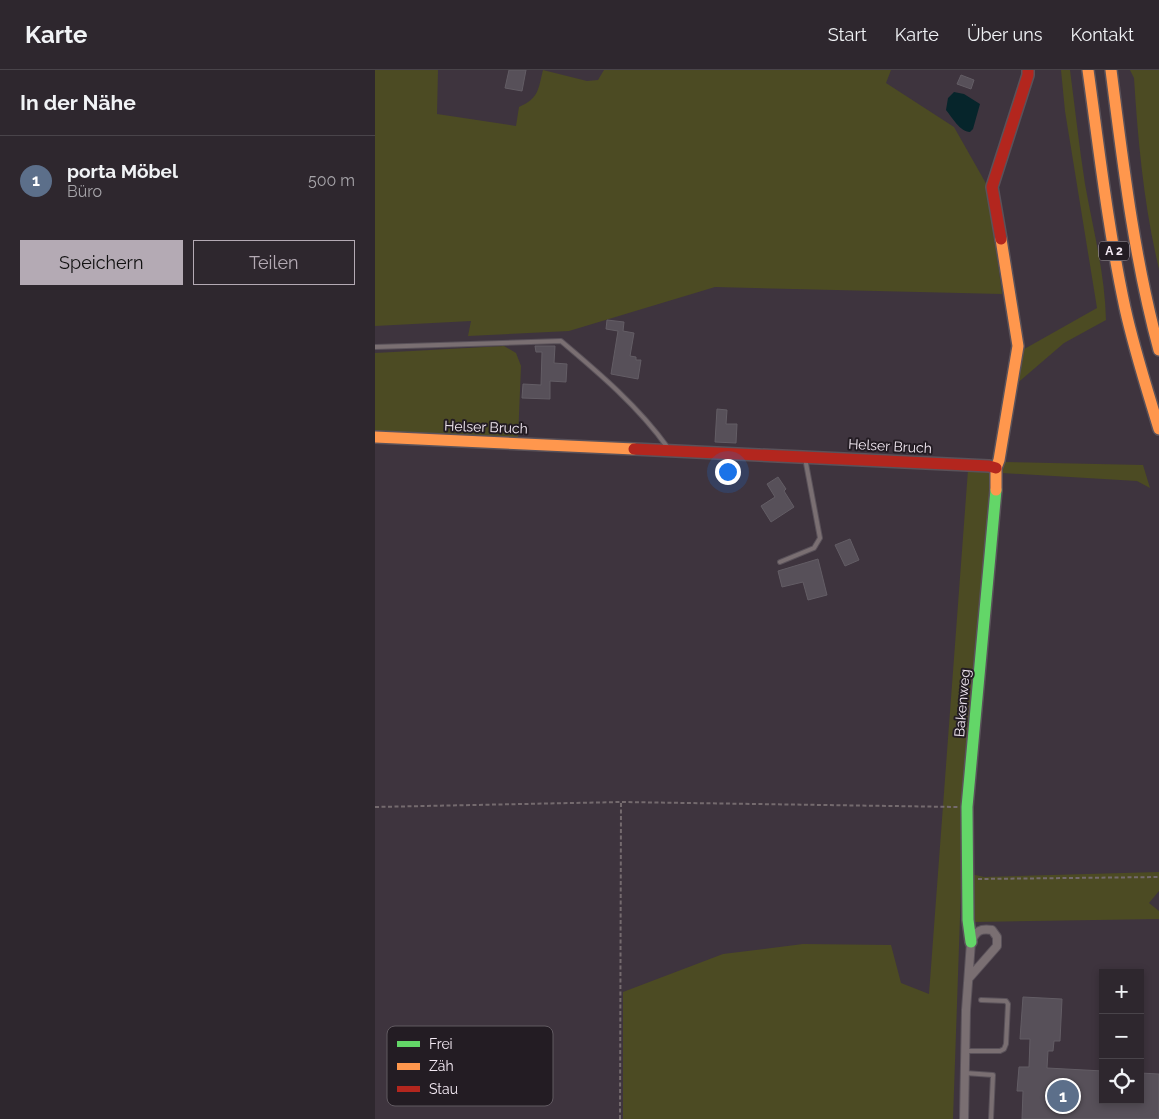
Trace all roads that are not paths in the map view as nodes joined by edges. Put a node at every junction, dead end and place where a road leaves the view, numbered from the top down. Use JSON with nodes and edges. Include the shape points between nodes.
{"nodes":[{"id":1,"x":1028,"y":70,"type":"edge"},
{"id":2,"x":1088,"y":70,"type":"edge"},
{"id":3,"x":1111,"y":70,"type":"edge"},
{"id":4,"x":375,"y":347,"type":"edge"},
{"id":5,"x":1159,"y":350,"type":"edge"},
{"id":6,"x":1159,"y":429,"type":"edge"},
{"id":7,"x":375,"y":438,"type":"edge"},
{"id":8,"x":669,"y":450,"type":"junction"},
{"id":9,"x":805,"y":457,"type":"junction"},
{"id":10,"x":996,"y":468,"type":"junction"},
{"id":11,"x":779,"y":562,"type":"dead end"},
{"id":12,"x":971,"y":942,"type":"junction"},
{"id":13,"x":969,"y":978,"type":"junction"},
{"id":14,"x":981,"y":1000,"type":"dead end"},
{"id":15,"x":965,"y":1051,"type":"junction"},
{"id":16,"x":965,"y":1073,"type":"junction"},
{"id":17,"x":964,"y":1119,"type":"edge"},
{"id":18,"x":991,"y":1119,"type":"edge"}],
"edges":[{"from":1,"to":10,"type":"main road","via":[[991,187],[1018,346]]},
{"from":2,"to":6,"type":"main road","number":"A 2","via":[[1104,196],[1122,294]]},
{"from":3,"to":5,"type":"main road","number":"A 2","via":[[1131,223]]},
{"from":4,"to":8,"type":"lane","via":[[561,341],[597,371],[653,427]]},
{"from":7,"to":8,"type":"main road","name":"Helser Bruch"},
{"from":8,"to":9,"type":"main road","name":"Helser Bruch"},
{"from":9,"to":10,"type":"main road","name":"Helser Bruch"},
{"from":9,"to":11,"type":"lane","via":[[820,538],[814,548]]},
{"from":10,"to":12,"type":"main road","name":"Bakenweg","via":[[967,807]]},
{"from":12,"to":13,"type":"street","name":"Bakenweg"},
{"from":12,"to":13,"type":"street","via":[[975,932],[983,928],[992,930],[997,938],[997,946]]},
{"from":13,"to":15,"type":"street","name":"Bakenweg"},
{"from":14,"to":15,"type":"lane","via":[[1006,1001],[1008,1004],[1006,1044],[1000,1051]]},
{"from":15,"to":16,"type":"street","name":"Bakenweg"},
{"from":16,"to":17,"type":"street","name":"Bakenweg"},
{"from":16,"to":18,"type":"lane","via":[[993,1076]]}]}
